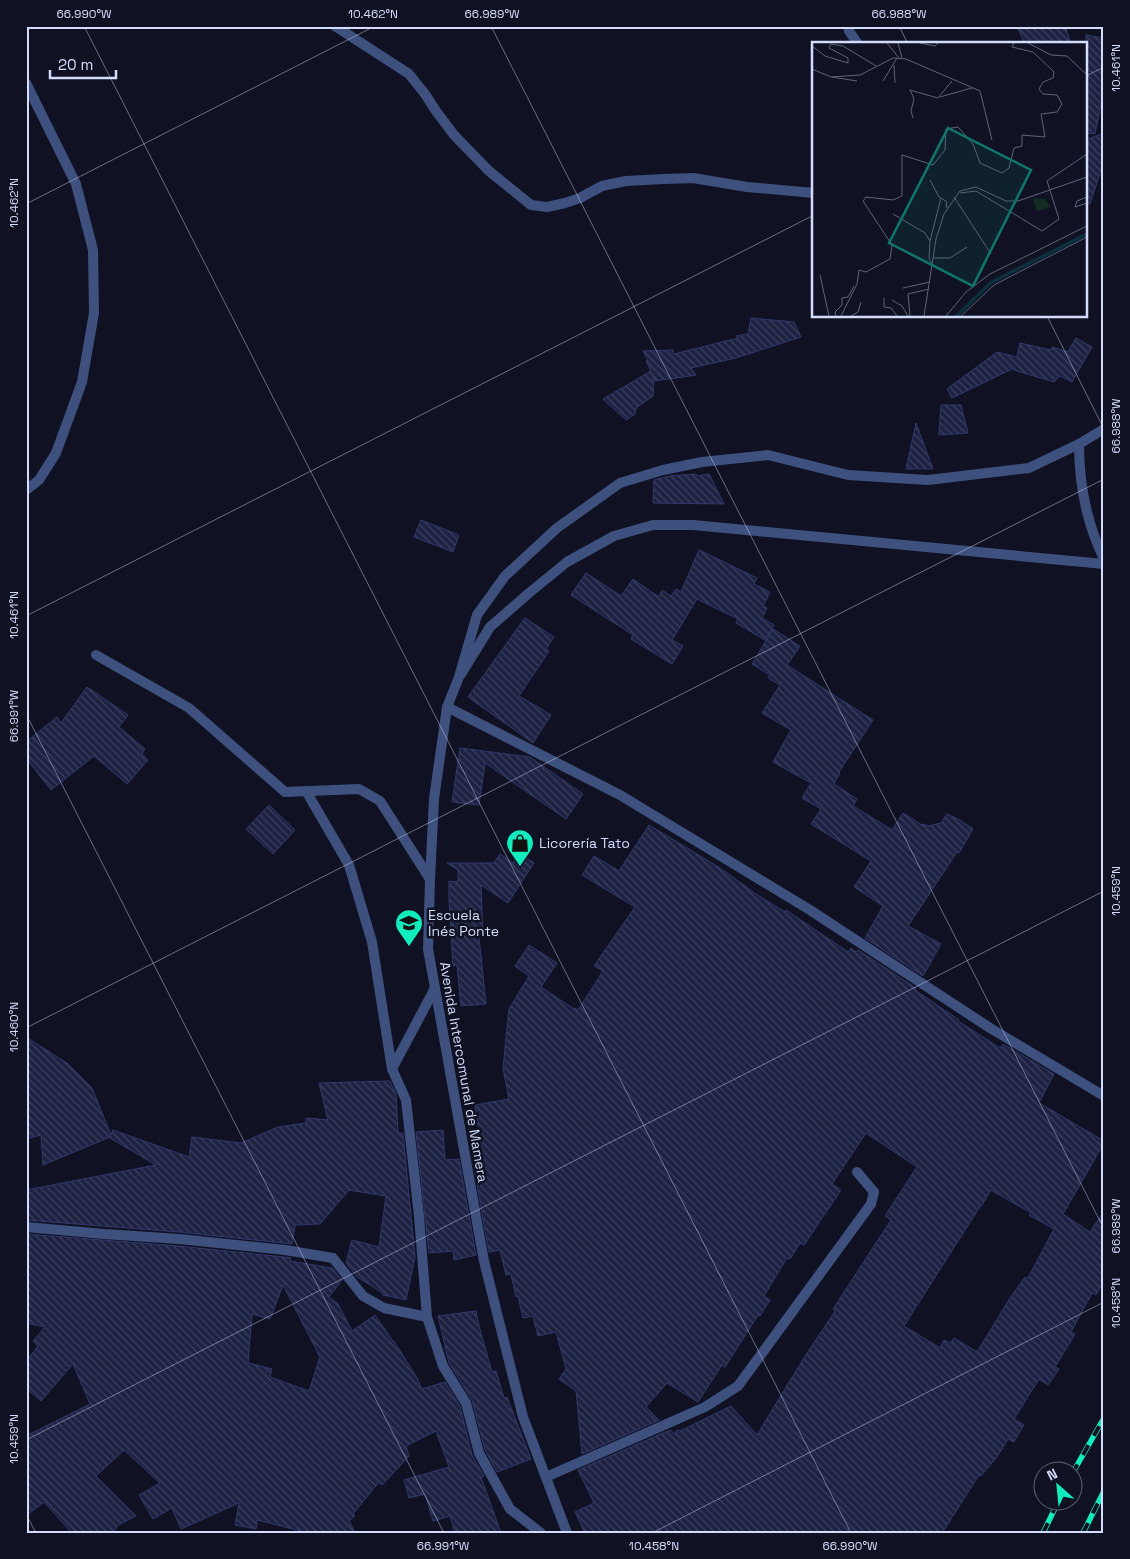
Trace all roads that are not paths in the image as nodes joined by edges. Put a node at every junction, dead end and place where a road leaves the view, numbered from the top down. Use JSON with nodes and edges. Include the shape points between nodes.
{"nodes":[{"id":1,"x":335,"y":26,"type":"edge"},
{"id":2,"x":848,"y":26,"type":"edge"},
{"id":3,"x":857,"y":42,"type":"edge"},
{"id":4,"x":26,"y":84,"type":"edge"},
{"id":5,"x":812,"y":193,"type":"edge"},
{"id":6,"x":1104,"y":428,"type":"edge"},
{"id":7,"x":1078,"y":444,"type":"junction"},
{"id":8,"x":26,"y":490,"type":"edge"},
{"id":9,"x":1104,"y":559,"type":"edge"},
{"id":10,"x":1104,"y":564,"type":"edge"},
{"id":11,"x":96,"y":655,"type":"dead end"},
{"id":12,"x":460,"y":677,"type":"junction"},
{"id":13,"x":447,"y":707,"type":"junction"},
{"id":14,"x":306,"y":791,"type":"junction"},
{"id":15,"x":430,"y":879,"type":"junction"},
{"id":16,"x":435,"y":988,"type":"junction"},
{"id":17,"x":392,"y":1069,"type":"junction"},
{"id":18,"x":1104,"y":1096,"type":"edge"},
{"id":19,"x":857,"y":1172,"type":"dead end"},
{"id":20,"x":26,"y":1227,"type":"edge"},
{"id":21,"x":427,"y":1317,"type":"junction"},
{"id":22,"x":546,"y":1477,"type":"junction"},
{"id":23,"x":541,"y":1533,"type":"edge"},
{"id":24,"x":567,"y":1533,"type":"edge"}],
"edges":[{"from":1,"to":5,"type":"street","via":[[410,74],[454,134],[489,171],[531,205],[547,207],[580,198],[602,186],[655,179],[693,178]]},
{"from":2,"to":3,"type":"street"},
{"from":4,"to":8,"type":"street","via":[[76,184],[93,250],[94,313],[82,382],[56,453],[39,480]]},
{"from":6,"to":7,"type":"street","name":"Avenida Intercomunal de Mamera"},
{"from":7,"to":9,"type":"street","via":[[1086,515]]},
{"from":7,"to":12,"type":"street","name":"Avenida Intercomunal de Mamera","via":[[1029,468],[928,480],[848,475],[768,455],[702,462],[620,483],[557,528],[506,576],[478,615]]},
{"from":10,"to":12,"type":"street","via":[[693,525],[653,525],[614,536],[567,562],[490,627]]},
{"from":11,"to":14,"type":"street","via":[[189,708],[284,792]]},
{"from":12,"to":13,"type":"street","name":"Avenida Intercomunal de Mamera"},
{"from":13,"to":15,"type":"street","name":"Avenida Intercomunal de Mamera","via":[[434,799]]},
{"from":13,"to":18,"type":"street","via":[[620,795],[810,910],[990,1028]]},
{"from":14,"to":15,"type":"street","via":[[359,789],[380,801]]},
{"from":14,"to":17,"type":"street","via":[[349,865],[372,942]]},
{"from":15,"to":16,"type":"street","name":"Avenida Intercomunal de Mamera","via":[[428,949]]},
{"from":16,"to":17,"type":"street"},
{"from":16,"to":22,"type":"street","name":"Avenida Intercomunal de Mamera","via":[[484,1261],[523,1417]]},
{"from":17,"to":21,"type":"street","via":[[406,1100]]},
{"from":19,"to":22,"type":"street","via":[[874,1192],[871,1204],[738,1386],[705,1407]]},
{"from":20,"to":21,"type":"street","via":[[179,1239],[333,1258],[362,1296],[384,1308]]},
{"from":21,"to":23,"type":"street","via":[[443,1366],[466,1403],[479,1453],[510,1509]]},
{"from":22,"to":24,"type":"street","name":"Avenida Intercomunal de Mamera"}]}
